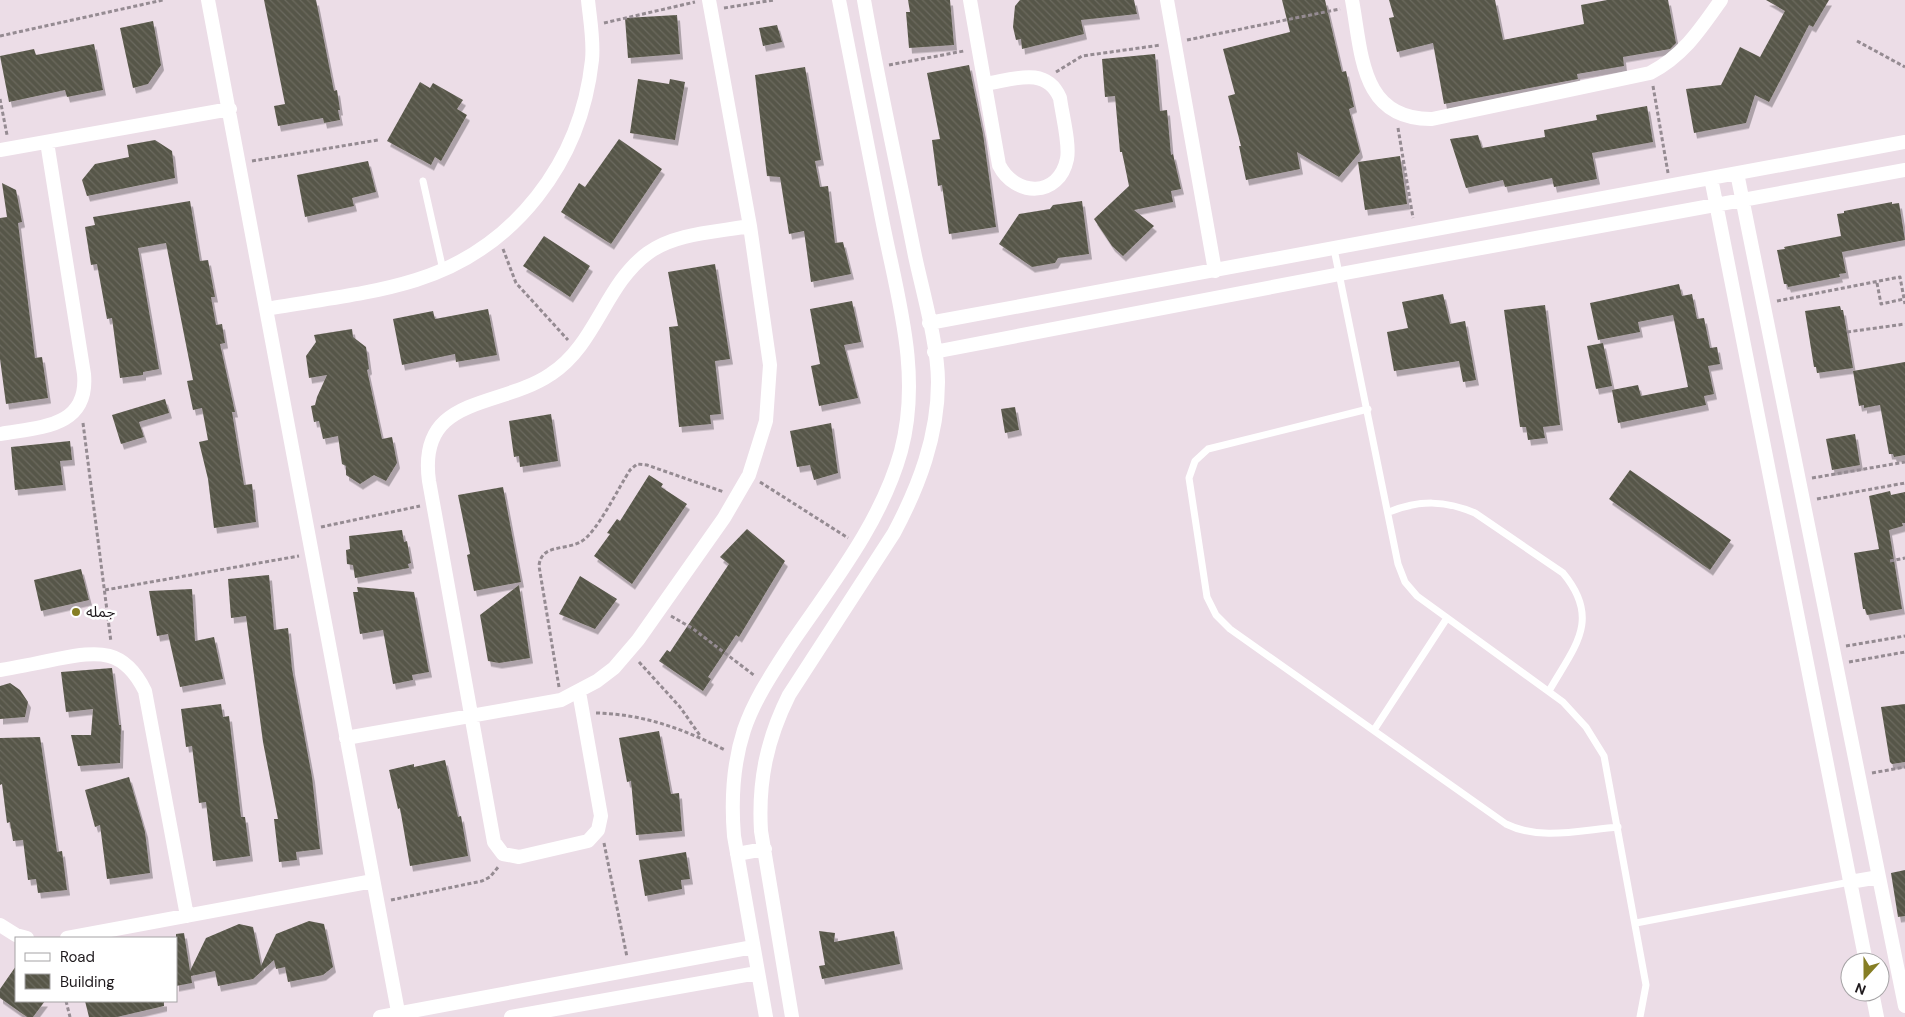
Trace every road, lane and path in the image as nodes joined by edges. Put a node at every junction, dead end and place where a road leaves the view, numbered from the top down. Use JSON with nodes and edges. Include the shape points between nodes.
{"nodes":[{"id":1,"x":163,"y":0,"type":"edge"},
{"id":2,"x":208,"y":0,"type":"edge"},
{"id":3,"x":588,"y":0,"type":"edge"},
{"id":4,"x":774,"y":0,"type":"edge"},
{"id":5,"x":839,"y":0,"type":"edge"},
{"id":6,"x":864,"y":0,"type":"edge"},
{"id":7,"x":970,"y":0,"type":"edge"},
{"id":8,"x":1167,"y":0,"type":"edge"},
{"id":9,"x":1721,"y":0,"type":"edge"},
{"id":10,"x":1353,"y":3,"type":"edge"},
{"id":11,"x":705,"y":4,"type":"edge"},
{"id":12,"x":591,"y":26,"type":"junction"},
{"id":13,"x":0,"y":36,"type":"edge"},
{"id":14,"x":1857,"y":41,"type":"dead end"},
{"id":15,"x":1174,"y":43,"type":"junction"},
{"id":16,"x":978,"y":49,"type":"junction"},
{"id":17,"x":876,"y":67,"type":"junction"},
{"id":18,"x":1905,"y":67,"type":"edge"},
{"id":19,"x":1650,"y":73,"type":"junction"},
{"id":20,"x":1046,"y":80,"type":"junction"},
{"id":21,"x":985,"y":84,"type":"junction"},
{"id":22,"x":0,"y":99,"type":"edge"},
{"id":23,"x":230,"y":109,"type":"junction"},
{"id":24,"x":1396,"y":112,"type":"junction"},
{"id":25,"x":378,"y":140,"type":"dead end"},
{"id":26,"x":47,"y":142,"type":"junction"},
{"id":27,"x":1905,"y":142,"type":"edge"},
{"id":28,"x":5,"y":149,"type":"edge"},
{"id":29,"x":894,"y":152,"type":"junction"},
{"id":30,"x":870,"y":157,"type":"junction"},
{"id":31,"x":239,"y":163,"type":"junction"},
{"id":32,"x":1905,"y":170,"type":"edge"},
{"id":33,"x":1738,"y":174,"type":"junction"},
{"id":34,"x":1711,"y":178,"type":"junction"},
{"id":35,"x":423,"y":181,"type":"dead end"},
{"id":36,"x":1670,"y":186,"type":"junction"},
{"id":37,"x":1743,"y":200,"type":"junction"},
{"id":38,"x":1716,"y":205,"type":"junction"},
{"id":39,"x":750,"y":226,"type":"junction"},
{"id":40,"x":1415,"y":234,"type":"junction"},
{"id":41,"x":498,"y":237,"type":"junction"},
{"id":42,"x":1334,"y":249,"type":"junction"},
{"id":43,"x":443,"y":270,"type":"junction"},
{"id":44,"x":1215,"y":271,"type":"junction"},
{"id":45,"x":1340,"y":274,"type":"junction"},
{"id":46,"x":1876,"y":282,"type":"junction"},
{"id":47,"x":1904,"y":299,"type":"edge"},
{"id":48,"x":1764,"y":303,"type":"junction"},
{"id":49,"x":1905,"y":304,"type":"edge"},
{"id":50,"x":267,"y":309,"type":"junction"},
{"id":51,"x":929,"y":323,"type":"junction"},
{"id":52,"x":1905,"y":324,"type":"edge"},
{"id":53,"x":1847,"y":332,"type":"dead end"},
{"id":54,"x":578,"y":351,"type":"junction"},
{"id":55,"x":934,"y":352,"type":"junction"},
{"id":56,"x":80,"y":402,"type":"junction"},
{"id":57,"x":1368,"y":409,"type":"junction"},
{"id":58,"x":0,"y":434,"type":"edge"},
{"id":59,"x":1905,"y":462,"type":"edge"},
{"id":60,"x":749,"y":475,"type":"junction"},
{"id":61,"x":1799,"y":480,"type":"junction"},
{"id":62,"x":1905,"y":483,"type":"edge"},
{"id":63,"x":737,"y":497,"type":"junction"},
{"id":64,"x":1803,"y":501,"type":"junction"},
{"id":65,"x":433,"y":504,"type":"junction"},
{"id":66,"x":1389,"y":512,"type":"junction"},
{"id":67,"x":308,"y":530,"type":"junction"},
{"id":68,"x":858,"y":544,"type":"junction"},
{"id":69,"x":312,"y":554,"type":"junction"},
{"id":70,"x":1905,"y":558,"type":"edge"},
{"id":71,"x":1890,"y":561,"type":"dead end"},
{"id":72,"x":105,"y":590,"type":"junction"},
{"id":73,"x":660,"y":609,"type":"junction"},
{"id":74,"x":1447,"y":618,"type":"junction"},
{"id":75,"x":1905,"y":636,"type":"edge"},
{"id":76,"x":1833,"y":648,"type":"junction"},
{"id":77,"x":629,"y":652,"type":"junction"},
{"id":78,"x":1905,"y":652,"type":"edge"},
{"id":79,"x":114,"y":658,"type":"junction"},
{"id":80,"x":1836,"y":664,"type":"junction"},
{"id":81,"x":0,"y":670,"type":"edge"},
{"id":82,"x":765,"y":684,"type":"junction"},
{"id":83,"x":579,"y":692,"type":"junction"},
{"id":84,"x":1549,"y":692,"type":"junction"},
{"id":85,"x":562,"y":700,"type":"junction"},
{"id":86,"x":583,"y":713,"type":"junction"},
{"id":87,"x":472,"y":717,"type":"junction"},
{"id":88,"x":1374,"y":730,"type":"junction"},
{"id":89,"x":346,"y":738,"type":"junction"},
{"id":90,"x":702,"y":738,"type":"junction"},
{"id":91,"x":737,"y":756,"type":"junction"},
{"id":92,"x":1905,"y":767,"type":"edge"},
{"id":93,"x":1859,"y":775,"type":"junction"},
{"id":94,"x":600,"y":823,"type":"junction"},
{"id":95,"x":1618,"y":827,"type":"junction"},
{"id":96,"x":764,"y":849,"type":"junction"},
{"id":97,"x":504,"y":854,"type":"junction"},
{"id":98,"x":737,"y":854,"type":"junction"},
{"id":99,"x":1879,"y":877,"type":"junction"},
{"id":100,"x":373,"y":881,"type":"junction"},
{"id":101,"x":1850,"y":882,"type":"junction"},
{"id":102,"x":377,"y":902,"type":"junction"},
{"id":103,"x":187,"y":916,"type":"junction"},
{"id":104,"x":1636,"y":922,"type":"junction"},
{"id":105,"x":0,"y":925,"type":"edge"},
{"id":106,"x":23,"y":937,"type":"edge"},
{"id":107,"x":72,"y":937,"type":"edge"},
{"id":108,"x":753,"y":948,"type":"junction"},
{"id":109,"x":1864,"y":952,"type":"edge"},
{"id":110,"x":630,"y":970,"type":"junction"},
{"id":111,"x":756,"y":973,"type":"junction"},
{"id":112,"x":1904,"y":999,"type":"edge"},
{"id":113,"x":66,"y":1002,"type":"edge"},
{"id":114,"x":1874,"y":1002,"type":"edge"},
{"id":115,"x":398,"y":1015,"type":"edge"},
{"id":116,"x":70,"y":1017,"type":"edge"},
{"id":117,"x":380,"y":1017,"type":"edge"},
{"id":118,"x":512,"y":1017,"type":"edge"},
{"id":119,"x":766,"y":1017,"type":"edge"},
{"id":120,"x":792,"y":1017,"type":"edge"},
{"id":121,"x":1640,"y":1017,"type":"edge"},
{"id":122,"x":1877,"y":1017,"type":"edge"}],
"edges":[{"from":1,"to":13,"type":"path"},
{"from":2,"to":23,"type":"street"},
{"from":3,"to":12,"type":"street"},
{"from":4,"to":11,"type":"path"},
{"from":5,"to":30,"type":"street"},
{"from":6,"to":17,"type":"street"},
{"from":7,"to":16,"type":"street"},
{"from":8,"to":15,"type":"street"},
{"from":9,"to":19,"type":"street","via":[[1681,53]]},
{"from":10,"to":15,"type":"path"},
{"from":10,"to":24,"type":"street","via":[[1367,80],[1374,93]]},
{"from":11,"to":12,"type":"path"},
{"from":11,"to":39,"type":"street"},
{"from":12,"to":41,"type":"street","via":[[592,58],[587,95],[576,130],[561,163],[543,190]]},
{"from":14,"to":18,"type":"path"},
{"from":15,"to":20,"type":"path","via":[[1082,56]]},
{"from":15,"to":44,"type":"street"},
{"from":16,"to":17,"type":"path"},
{"from":16,"to":21,"type":"street"},
{"from":17,"to":29,"type":"street"},
{"from":19,"to":24,"type":"street","via":[[1432,119],[1419,120]]},
{"from":19,"to":36,"type":"path"},
{"from":20,"to":21,"type":"street","via":[[1032,76]]},
{"from":20,"to":21,"type":"street","via":[[1060,98],[1067,156],[1060,176],[1042,188],[1032,189],[1012,182],[999,164]]},
{"from":22,"to":28,"type":"path"},
{"from":23,"to":26,"type":"street"},
{"from":23,"to":31,"type":"street"},
{"from":24,"to":40,"type":"path"},
{"from":25,"to":31,"type":"path"},
{"from":26,"to":28,"type":"street"},
{"from":26,"to":56,"type":"street","via":[[84,374]]},
{"from":27,"to":33,"type":"street"},
{"from":29,"to":30,"type":"street"},
{"from":29,"to":51,"type":"street"},
{"from":30,"to":68,"type":"street","via":[[904,326],[911,386],[908,419],[893,475]]},
{"from":31,"to":50,"type":"street"},
{"from":32,"to":37,"type":"street"},
{"from":33,"to":34,"type":"street"},
{"from":33,"to":37,"type":"street"},
{"from":34,"to":36,"type":"street"},
{"from":34,"to":38,"type":"street"},
{"from":35,"to":43,"type":"lane"},
{"from":36,"to":40,"type":"street"},
{"from":37,"to":38,"type":"street"},
{"from":37,"to":48,"type":"street"},
{"from":38,"to":45,"type":"street"},
{"from":38,"to":101,"type":"street"},
{"from":39,"to":54,"type":"street","via":[[674,241],[648,252],[632,266]]},
{"from":39,"to":60,"type":"street","via":[[770,365],[766,421]]},
{"from":40,"to":42,"type":"street"},
{"from":41,"to":43,"type":"street"},
{"from":41,"to":54,"type":"path","via":[[516,283]]},
{"from":42,"to":44,"type":"street"},
{"from":42,"to":45,"type":"lane"},
{"from":43,"to":50,"type":"street","via":[[386,287]]},
{"from":44,"to":51,"type":"street"},
{"from":45,"to":55,"type":"street"},
{"from":45,"to":57,"type":"lane"},
{"from":46,"to":47,"type":"path","via":[[1881,304]]},
{"from":46,"to":47,"type":"path","via":[[1900,277]]},
{"from":46,"to":48,"type":"path"},
{"from":47,"to":49,"type":"path"},
{"from":48,"to":61,"type":"street"},
{"from":50,"to":67,"type":"street"},
{"from":51,"to":55,"type":"street"},
{"from":52,"to":53,"type":"path"},
{"from":54,"to":65,"type":"street","via":[[566,364],[536,383],[467,407],[443,423],[431,442],[427,463]]},
{"from":55,"to":96,"type":"street","via":[[938,381],[936,413],[922,475],[894,533],[776,720],[762,775],[760,803]]},
{"from":56,"to":58,"type":"street","via":[[72,414],[60,422]]},
{"from":56,"to":72,"type":"path"},
{"from":57,"to":66,"type":"lane"},
{"from":57,"to":88,"type":"lane","via":[[1208,449],[1195,461],[1189,478],[1207,597],[1216,615],[1230,629]]},
{"from":59,"to":61,"type":"path"},
{"from":60,"to":63,"type":"street"},
{"from":60,"to":68,"type":"path"},
{"from":61,"to":64,"type":"street"},
{"from":62,"to":64,"type":"path"},
{"from":63,"to":73,"type":"street"},
{"from":63,"to":85,"type":"path","via":[[647,464],[637,464],[588,537],[574,545],[542,554],[538,566]]},
{"from":64,"to":76,"type":"street"},
{"from":65,"to":67,"type":"path"},
{"from":65,"to":87,"type":"street"},
{"from":66,"to":74,"type":"lane","via":[[1398,564],[1405,582],[1417,596]]},
{"from":66,"to":84,"type":"lane","via":[[1417,503],[1461,507],[1475,513],[1563,573],[1571,582],[1582,606],[1582,632]]},
{"from":67,"to":69,"type":"street"},
{"from":68,"to":82,"type":"street"},
{"from":69,"to":72,"type":"path"},
{"from":69,"to":89,"type":"street"},
{"from":70,"to":71,"type":"path"},
{"from":72,"to":79,"type":"path"},
{"from":73,"to":77,"type":"street"},
{"from":73,"to":82,"type":"path","via":[[692,628]]},
{"from":74,"to":84,"type":"lane"},
{"from":74,"to":88,"type":"lane"},
{"from":75,"to":76,"type":"path"},
{"from":76,"to":80,"type":"street"},
{"from":77,"to":83,"type":"street","via":[[609,672]]},
{"from":77,"to":90,"type":"path","via":[[674,700]]},
{"from":78,"to":80,"type":"path"},
{"from":79,"to":81,"type":"street","via":[[90,653]]},
{"from":79,"to":103,"type":"street","via":[[133,671],[145,691]]},
{"from":80,"to":93,"type":"street"},
{"from":82,"to":91,"type":"street","via":[[744,730]]},
{"from":83,"to":85,"type":"street"},
{"from":83,"to":86,"type":"street"},
{"from":84,"to":95,"type":"lane","via":[[1581,720],[1604,756]]},
{"from":85,"to":87,"type":"street"},
{"from":86,"to":90,"type":"path","via":[[644,718]]},
{"from":86,"to":94,"type":"street"},
{"from":87,"to":89,"type":"street"},
{"from":87,"to":97,"type":"street","via":[[494,842]]},
{"from":88,"to":95,"type":"lane","via":[[1517,829],[1541,834]]},
{"from":89,"to":100,"type":"street"},
{"from":90,"to":91,"type":"path"},
{"from":91,"to":98,"type":"street","via":[[732,809]]},
{"from":92,"to":93,"type":"path"},
{"from":93,"to":99,"type":"street"},
{"from":94,"to":97,"type":"street","via":[[594,836],[588,840],[519,857]]},
{"from":94,"to":110,"type":"path"},
{"from":95,"to":104,"type":"lane"},
{"from":96,"to":98,"type":"street"},
{"from":96,"to":120,"type":"street"},
{"from":97,"to":102,"type":"path","via":[[496,870],[482,881]]},
{"from":98,"to":108,"type":"street"},
{"from":99,"to":101,"type":"street"},
{"from":99,"to":112,"type":"street"},
{"from":100,"to":102,"type":"street"},
{"from":100,"to":103,"type":"street"},
{"from":101,"to":104,"type":"lane"},
{"from":101,"to":109,"type":"street"},
{"from":102,"to":115,"type":"street"},
{"from":103,"to":107,"type":"street"},
{"from":104,"to":121,"type":"lane","via":[[1646,985]]},
{"from":105,"to":106,"type":"street"},
{"from":108,"to":110,"type":"street"},
{"from":108,"to":111,"type":"street"},
{"from":110,"to":115,"type":"street"},
{"from":111,"to":118,"type":"street"},
{"from":111,"to":119,"type":"street"},
{"from":113,"to":116,"type":"path"},
{"from":114,"to":122,"type":"street"},
{"from":115,"to":117,"type":"street"}]}
